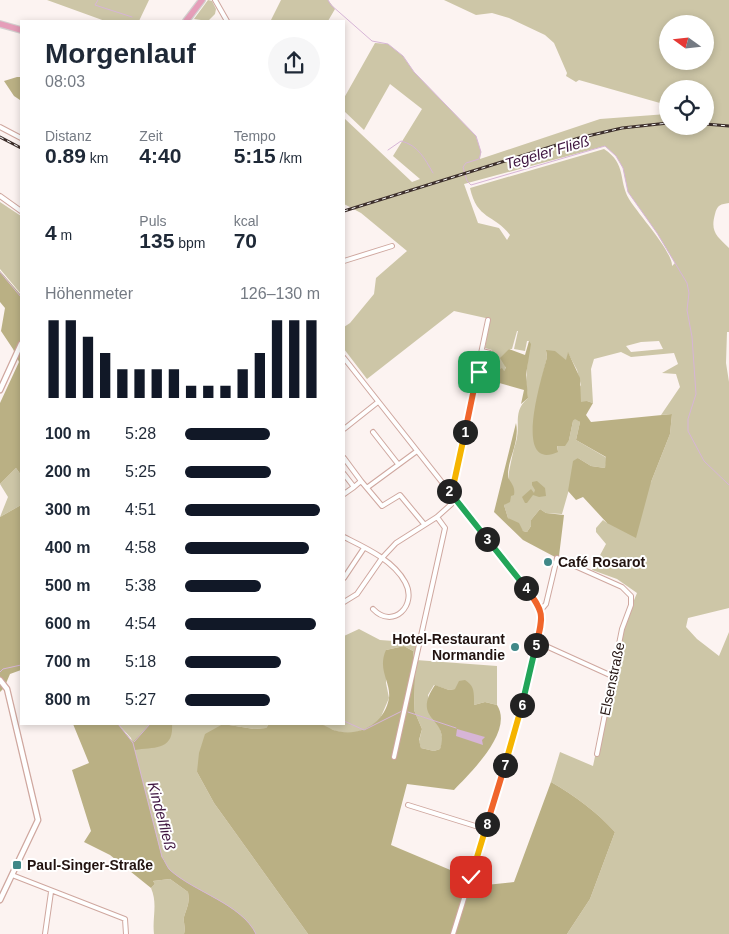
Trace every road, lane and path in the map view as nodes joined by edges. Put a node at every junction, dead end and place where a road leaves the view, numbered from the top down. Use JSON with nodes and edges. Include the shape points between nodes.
{"nodes":[{"id":1,"x":202,"y":0,"type":"edge"},
{"id":2,"x":215,"y":0,"type":"edge"},
{"id":3,"x":187,"y":20,"type":"edge"},
{"id":4,"x":226,"y":20,"type":"edge"},
{"id":5,"x":0,"y":24,"type":"edge"},
{"id":6,"x":20,"y":30,"type":"edge"},
{"id":7,"x":0,"y":127,"type":"edge"},
{"id":8,"x":20,"y":137,"type":"edge"},
{"id":9,"x":0,"y":196,"type":"edge"},
{"id":10,"x":20,"y":210,"type":"edge"},
{"id":11,"x":392,"y":246,"type":"dead end"},
{"id":12,"x":345,"y":261,"type":"edge"},
{"id":13,"x":488,"y":320,"type":"dead end"},
{"id":14,"x":20,"y":346,"type":"edge"},
{"id":15,"x":482,"y":351,"type":"junction"},
{"id":16,"x":345,"y":359,"type":"edge"},
{"id":17,"x":478,"y":372,"type":"junction"},
{"id":18,"x":1,"y":387,"type":"edge"},
{"id":19,"x":378,"y":402,"type":"junction"},
{"id":20,"x":345,"y":428,"type":"edge"},
{"id":21,"x":373,"y":432,"type":"dead end"},
{"id":22,"x":417,"y":451,"type":"junction"},
{"id":23,"x":345,"y":459,"type":"edge"},
{"id":24,"x":398,"y":464,"type":"junction"},
{"id":25,"x":345,"y":475,"type":"edge"},
{"id":26,"x":362,"y":481,"type":"junction"},
{"id":27,"x":354,"y":487,"type":"junction"},
{"id":28,"x":368,"y":487,"type":"junction"},
{"id":29,"x":448,"y":491,"type":"junction"},
{"id":30,"x":345,"y":493,"type":"edge"},
{"id":31,"x":456,"y":500,"type":"junction"},
{"id":32,"x":437,"y":517,"type":"junction"},
{"id":33,"x":424,"y":524,"type":"junction"},
{"id":34,"x":345,"y":539,"type":"edge"},
{"id":35,"x":364,"y":548,"type":"junction"},
{"id":36,"x":382,"y":558,"type":"junction"},
{"id":37,"x":345,"y":576,"type":"edge"},
{"id":38,"x":345,"y":601,"type":"edge"},
{"id":39,"x":372,"y":609,"type":"dead end"},
{"id":40,"x":540,"y":610,"type":"junction"},
{"id":41,"x":537,"y":642,"type":"junction"},
{"id":42,"x":612,"y":676,"type":"junction"},
{"id":43,"x":1,"y":680,"type":"edge"},
{"id":44,"x":596,"y":754,"type":"dead end"},
{"id":45,"x":394,"y":758,"type":"dead end"},
{"id":46,"x":408,"y":805,"type":"dead end"},
{"id":47,"x":485,"y":829,"type":"junction"},
{"id":48,"x":12,"y":875,"type":"junction"},
{"id":49,"x":51,"y":892,"type":"junction"},
{"id":50,"x":0,"y":900,"type":"edge"},
{"id":51,"x":45,"y":934,"type":"edge"},
{"id":52,"x":126,"y":934,"type":"edge"},
{"id":53,"x":453,"y":934,"type":"edge"}],
"edges":[{"from":1,"to":3,"type":"main road"},
{"from":2,"to":4,"type":"street"},
{"from":5,"to":6,"type":"main road"},
{"from":7,"to":8,"type":"street"},
{"from":9,"to":10,"type":"street"},
{"from":11,"to":12,"type":"street"},
{"from":13,"to":15,"type":"street"},
{"from":14,"to":18,"type":"street"},
{"from":15,"to":17,"type":"street"},
{"from":15,"to":17,"type":"street","via":[[490,353],[492,359]]},
{"from":16,"to":19,"type":"street"},
{"from":17,"to":29,"type":"street","via":[[453,487]]},
{"from":19,"to":20,"type":"street"},
{"from":19,"to":22,"type":"street"},
{"from":21,"to":24,"type":"street"},
{"from":22,"to":24,"type":"street"},
{"from":22,"to":29,"type":"street"},
{"from":23,"to":26,"type":"street"},
{"from":24,"to":28,"type":"street"},
{"from":25,"to":27,"type":"street"},
{"from":26,"to":27,"type":"street"},
{"from":26,"to":28,"type":"street"},
{"from":27,"to":30,"type":"street"},
{"from":28,"to":33,"type":"street","via":[[382,506],[400,495]]},
{"from":29,"to":31,"type":"street"},
{"from":31,"to":32,"type":"street"},
{"from":31,"to":40,"type":"street"},
{"from":32,"to":33,"type":"street"},
{"from":32,"to":45,"type":"street","via":[[445,528]]},
{"from":33,"to":36,"type":"street","via":[[396,543]]},
{"from":34,"to":35,"type":"street"},
{"from":35,"to":36,"type":"street"},
{"from":35,"to":37,"type":"street"},
{"from":36,"to":38,"type":"street","via":[[357,594]]},
{"from":36,"to":39,"type":"street","via":[[405,582],[409,592],[407,604],[402,613],[394,617],[386,618]]},
{"from":40,"to":41,"type":"street","via":[[542,618]]},
{"from":40,"to":42,"type":"street","name":"Elsenstraße","via":[[546,604],[556,558],[622,587],[631,596],[631,605],[625,617]]},
{"from":41,"to":42,"type":"street"},
{"from":41,"to":47,"type":"street","via":[[514,736]]},
{"from":42,"to":44,"type":"street","name":"Elsenstraße"},
{"from":43,"to":48,"type":"street","via":[[7,690],[38,817]]},
{"from":46,"to":47,"type":"street"},
{"from":47,"to":53,"type":"street"},
{"from":48,"to":49,"type":"street"},
{"from":48,"to":50,"type":"street"},
{"from":49,"to":51,"type":"street"},
{"from":49,"to":52,"type":"street","via":[[125,919]]}]}
